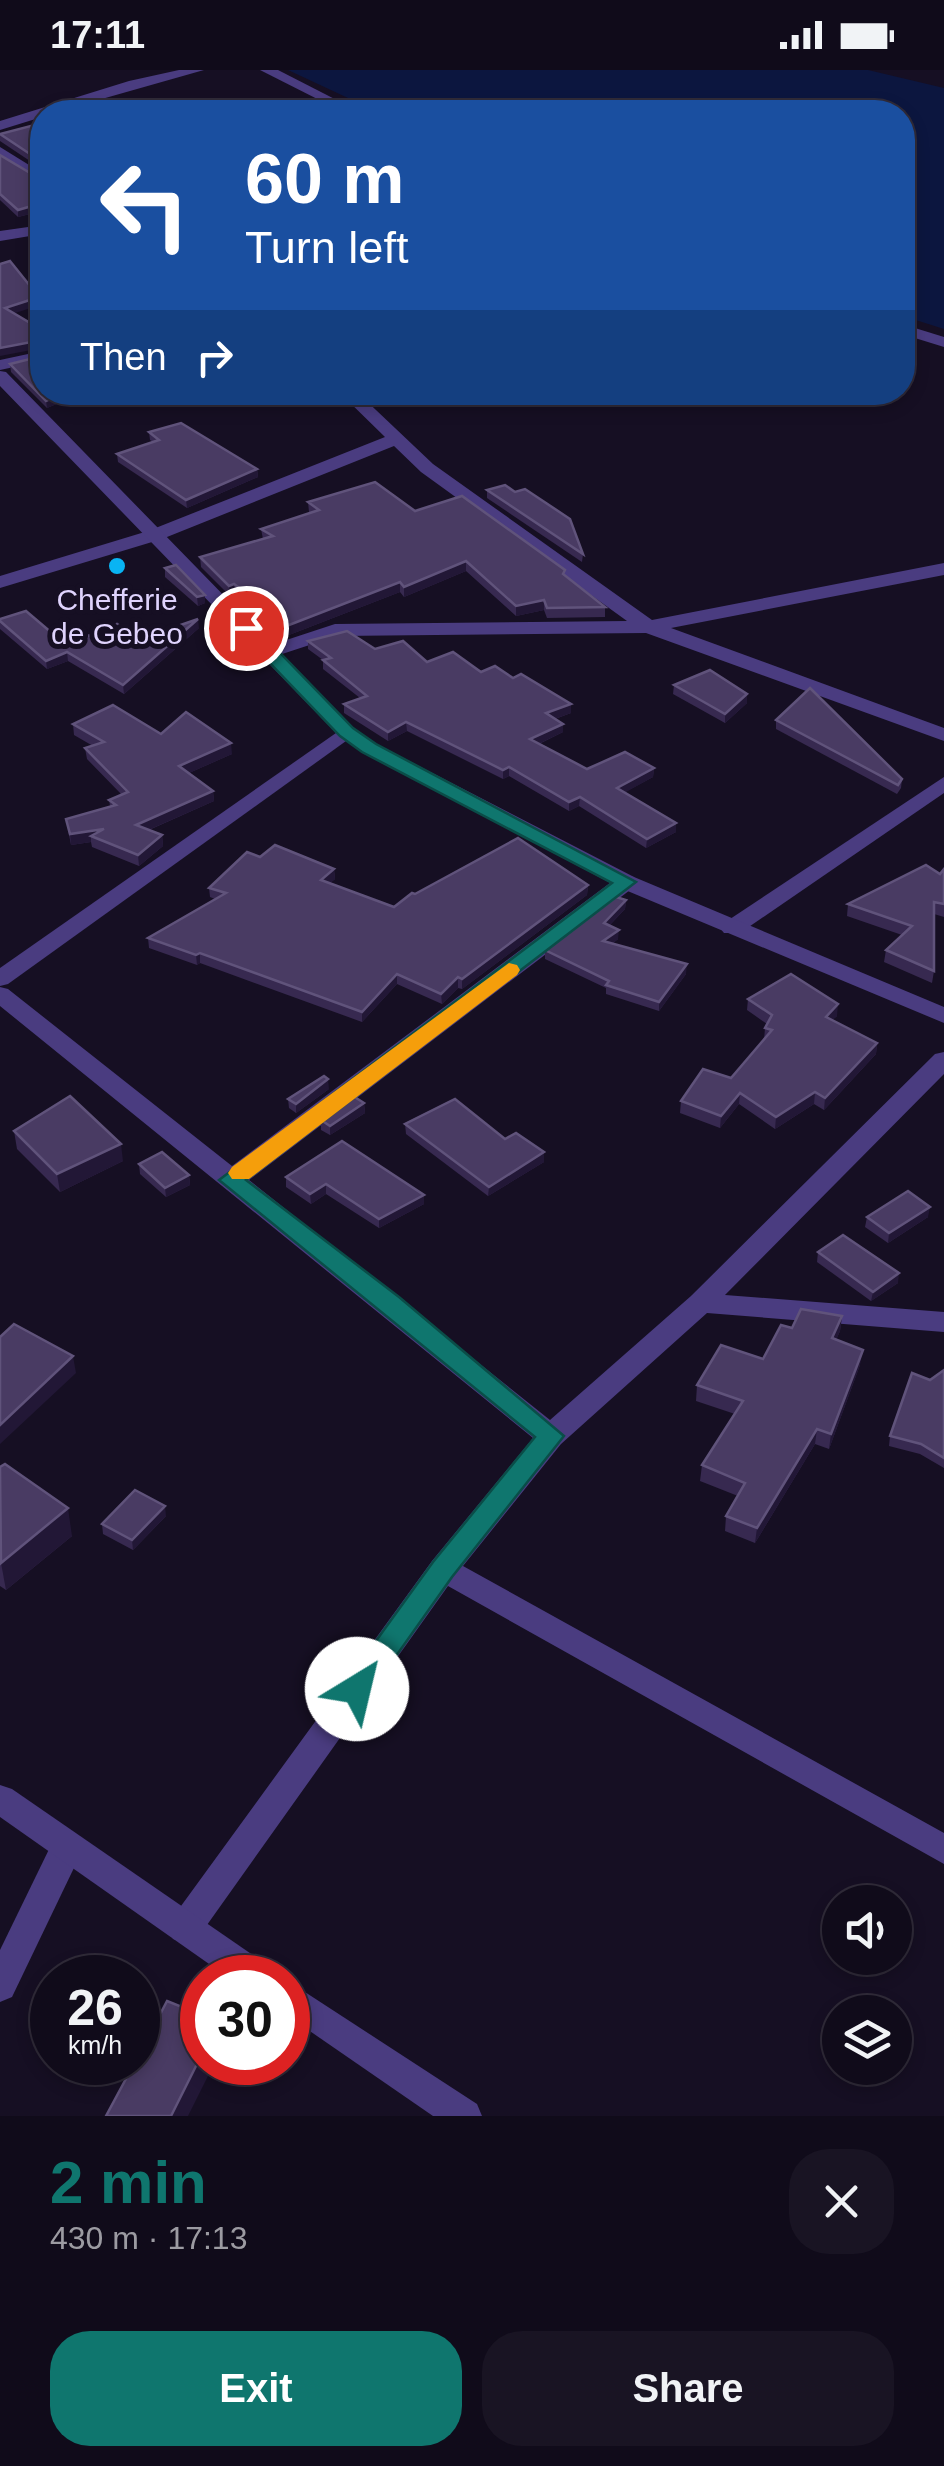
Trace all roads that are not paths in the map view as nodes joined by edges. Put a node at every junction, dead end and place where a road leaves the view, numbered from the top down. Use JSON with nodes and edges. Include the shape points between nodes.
{"nodes":[{"id":1,"x":197,"y":70,"type":"edge"},
{"id":2,"x":267,"y":70,"type":"edge"},
{"id":3,"x":84,"y":100,"type":"edge"},
{"id":4,"x":328,"y":100,"type":"edge"},
{"id":5,"x":30,"y":117,"type":"edge"},
{"id":6,"x":0,"y":126,"type":"edge"},
{"id":7,"x":0,"y":151,"type":"edge"},
{"id":8,"x":30,"y":171,"type":"edge"},
{"id":9,"x":30,"y":232,"type":"edge"},
{"id":10,"x":0,"y":236,"type":"edge"},
{"id":11,"x":915,"y":333,"type":"edge"},
{"id":12,"x":944,"y":342,"type":"edge"},
{"id":13,"x":30,"y":359,"type":"edge"},
{"id":14,"x":0,"y":365,"type":"edge"},
{"id":15,"x":0,"y":376,"type":"edge"},
{"id":16,"x":360,"y":405,"type":"edge"},
{"id":17,"x":394,"y":440,"type":"junction"},
{"id":18,"x":155,"y":534,"type":"junction"},
{"id":19,"x":944,"y":569,"type":"edge"},
{"id":20,"x":0,"y":582,"type":"edge"},
{"id":21,"x":648,"y":627,"type":"junction"},
{"id":22,"x":269,"y":652,"type":"junction"},
{"id":23,"x":346,"y":732,"type":"junction"},
{"id":24,"x":944,"y":735,"type":"edge"},
{"id":25,"x":944,"y":783,"type":"edge"},
{"id":26,"x":626,"y":882,"type":"junction"},
{"id":27,"x":732,"y":928,"type":"junction"},
{"id":28,"x":0,"y":979,"type":"edge"},
{"id":29,"x":0,"y":994,"type":"edge"},
{"id":30,"x":944,"y":1016,"type":"edge"},
{"id":31,"x":944,"y":1060,"type":"edge"},
{"id":32,"x":230,"y":1180,"type":"junction"},
{"id":33,"x":701,"y":1303,"type":"junction"},
{"id":34,"x":944,"y":1322,"type":"edge"},
{"id":35,"x":551,"y":1436,"type":"junction"},
{"id":36,"x":442,"y":1570,"type":"junction"},
{"id":37,"x":0,"y":1798,"type":"edge"},
{"id":38,"x":68,"y":1846,"type":"junction"},
{"id":39,"x":944,"y":1850,"type":"edge"},
{"id":40,"x":185,"y":1928,"type":"junction"},
{"id":41,"x":224,"y":1955,"type":"edge"},
{"id":42,"x":0,"y":1986,"type":"edge"},
{"id":43,"x":310,"y":2012,"type":"edge"},
{"id":44,"x":464,"y":2116,"type":"edge"}],
"edges":[{"from":1,"to":3,"type":"street"},
{"from":2,"to":4,"type":"street"},
{"from":5,"to":6,"type":"street"},
{"from":7,"to":8,"type":"street"},
{"from":9,"to":10,"type":"street"},
{"from":11,"to":12,"type":"street"},
{"from":13,"to":14,"type":"street"},
{"from":15,"to":18,"type":"street"},
{"from":16,"to":17,"type":"street"},
{"from":17,"to":18,"type":"street"},
{"from":17,"to":21,"type":"street"},
{"from":18,"to":20,"type":"street"},
{"from":18,"to":22,"type":"street"},
{"from":19,"to":21,"type":"street"},
{"from":21,"to":22,"type":"street","via":[[335,630]]},
{"from":21,"to":24,"type":"street"},
{"from":22,"to":23,"type":"street"},
{"from":23,"to":26,"type":"street"},
{"from":23,"to":28,"type":"street"},
{"from":25,"to":27,"type":"street"},
{"from":26,"to":27,"type":"street"},
{"from":26,"to":32,"type":"street"},
{"from":27,"to":30,"type":"street"},
{"from":29,"to":32,"type":"street"},
{"from":31,"to":33,"type":"street"},
{"from":32,"to":35,"type":"street"},
{"from":33,"to":34,"type":"street"},
{"from":33,"to":35,"type":"street"},
{"from":35,"to":36,"type":"street"},
{"from":36,"to":39,"type":"street"},
{"from":36,"to":40,"type":"street"},
{"from":37,"to":38,"type":"street"},
{"from":38,"to":40,"type":"street"},
{"from":38,"to":42,"type":"street"},
{"from":40,"to":41,"type":"street"},
{"from":43,"to":44,"type":"street"}]}
